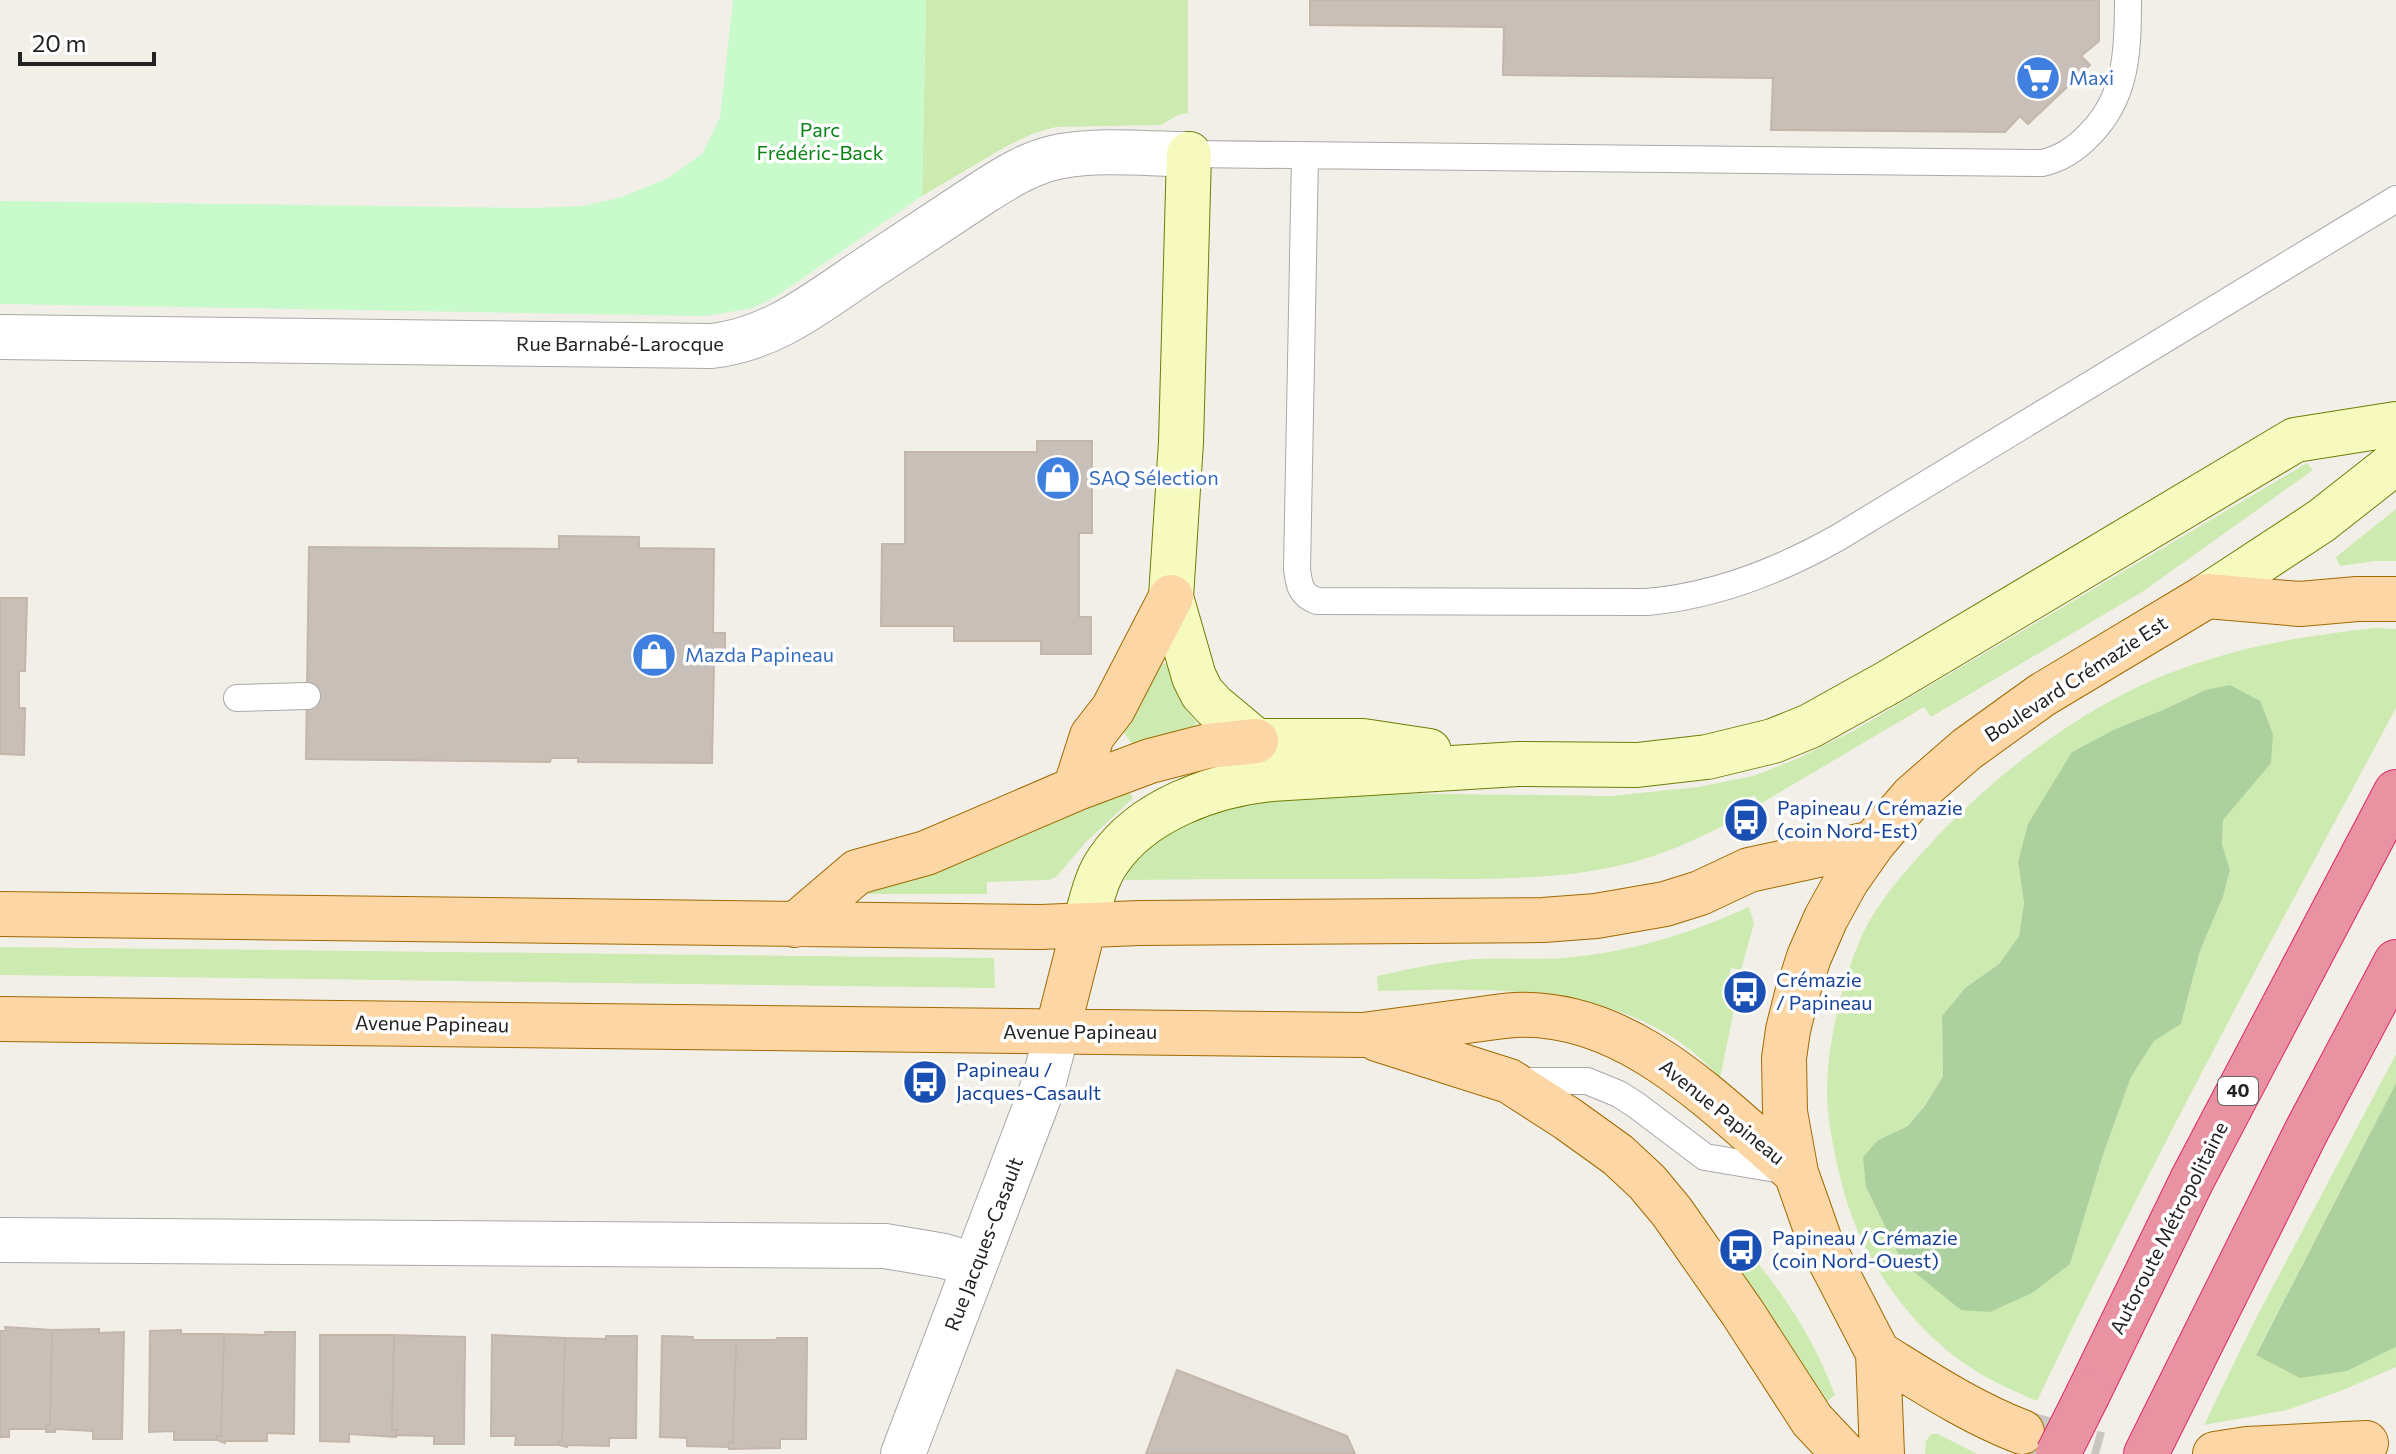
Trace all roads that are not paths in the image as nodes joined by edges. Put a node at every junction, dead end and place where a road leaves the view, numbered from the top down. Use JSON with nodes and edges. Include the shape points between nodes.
{"nodes":[{"id":1,"x":2128,"y":0,"type":"edge"},
{"id":2,"x":1189,"y":154,"type":"junction"},
{"id":3,"x":1305,"y":156,"type":"junction"},
{"id":4,"x":2396,"y":199,"type":"edge"},
{"id":5,"x":0,"y":337,"type":"edge"},
{"id":6,"x":2396,"y":424,"type":"edge"},
{"id":7,"x":2396,"y":462,"type":"edge"},
{"id":8,"x":2207,"y":596,"type":"junction"},
{"id":9,"x":1171,"y":597,"type":"junction"},
{"id":10,"x":2396,"y":599,"type":"edge"},
{"id":11,"x":307,"y":696,"type":"dead end"},
{"id":12,"x":237,"y":698,"type":"dead end"},
{"id":13,"x":1256,"y":741,"type":"junction"},
{"id":14,"x":1518,"y":764,"type":"junction"},
{"id":15,"x":1075,"y":789,"type":"junction"},
{"id":16,"x":2396,"y":792,"type":"edge"},
{"id":17,"x":1873,"y":843,"type":"junction"},
{"id":18,"x":0,"y":914,"type":"edge"},
{"id":19,"x":795,"y":925,"type":"junction"},
{"id":20,"x":1084,"y":926,"type":"junction"},
{"id":21,"x":2396,"y":962,"type":"edge"},
{"id":22,"x":0,"y":1019,"type":"edge"},
{"id":23,"x":1057,"y":1032,"type":"junction"},
{"id":24,"x":1363,"y":1035,"type":"junction"},
{"id":25,"x":1509,"y":1081,"type":"junction"},
{"id":26,"x":1796,"y":1173,"type":"junction"},
{"id":27,"x":0,"y":1240,"type":"edge"},
{"id":28,"x":974,"y":1265,"type":"junction"},
{"id":29,"x":1878,"y":1353,"type":"junction"},
{"id":30,"x":2022,"y":1432,"type":"tunnel mouth"},
{"id":31,"x":2371,"y":1440,"type":"edge"},
{"id":32,"x":903,"y":1454,"type":"edge"},
{"id":33,"x":1844,"y":1454,"type":"edge"},
{"id":34,"x":1882,"y":1454,"type":"edge"},
{"id":35,"x":2058,"y":1454,"type":"edge"},
{"id":36,"x":2146,"y":1454,"type":"edge"},
{"id":37,"x":2215,"y":1454,"type":"edge"}],
"edges":[{"from":1,"to":3,"type":"lane","via":[[2125,63],[2114,103],[2085,139],[2047,163]]},
{"from":2,"to":3,"type":"lane"},
{"from":2,"to":5,"type":"street","name":"Rue Barnabé-Larocque","via":[[1085,154],[1034,164],[805,311],[732,344]]},
{"from":2,"to":9,"type":"main road"},
{"from":3,"to":4,"type":"lane","via":[[1297,569],[1301,591],[1317,601],[1647,602],[1698,594],[1759,574],[1839,537]]},
{"from":6,"to":14,"type":"main road","via":[[2295,440],[1889,682],[1789,735],[1743,750],[1672,762]]},
{"from":7,"to":8,"type":"main road","name":"Boulevard Crémazie Est","via":[[2329,515]]},
{"from":8,"to":10,"type":"main road","via":[[2300,604]]},
{"from":8,"to":17,"type":"main road","name":"Boulevard Crémazie Est","via":[[1999,725],[1925,786]]},
{"from":9,"to":13,"type":"main road","via":[[1202,693]]},
{"from":9,"to":15,"type":"main road","via":[[1113,709],[1092,736]]},
{"from":11,"to":12,"type":"lane"},
{"from":13,"to":14,"type":"main road","via":[[1363,741]]},
{"from":13,"to":15,"type":"main road","via":[[1150,761]]},
{"from":14,"to":20,"type":"main road","via":[[1252,781],[1199,795],[1169,809],[1117,849],[1102,872]]},
{"from":15,"to":19,"type":"main road","via":[[939,848],[857,872]]},
{"from":16,"to":35,"type":"highway","name":"Autoroute Métropolitaine","number":"40","bridge":true,"via":[[2185,1194]]},
{"from":17,"to":20,"type":"main road","via":[[1749,870],[1665,904],[1596,916]]},
{"from":17,"to":26,"type":"main road","name":"Boulevard Crémazie Est","via":[[1826,918],[1788,1030],[1785,1112]]},
{"from":18,"to":19,"type":"main road"},
{"from":19,"to":20,"type":"main road"},
{"from":20,"to":23,"type":"main road"},
{"from":21,"to":36,"type":"highway"},
{"from":22,"to":23,"type":"main road","name":"Avenue Papineau"},
{"from":23,"to":24,"type":"main road","name":"Avenue Papineau"},
{"from":23,"to":28,"type":"street","name":"Rue Jacques-Casault","via":[[1042,1089]]},
{"from":24,"to":25,"type":"main road"},
{"from":24,"to":26,"type":"main road","name":"Avenue Papineau","via":[[1516,1015],[1600,1029],[1673,1069]]},
{"from":25,"to":26,"type":"lane","name":"Avenue Papineau","via":[[1587,1081],[1619,1094],[1705,1157]]},
{"from":25,"to":33,"type":"main road","via":[[1592,1135],[1647,1182],[1742,1312],[1812,1420]]},
{"from":26,"to":29,"type":"main road","name":"Boulevard Crémazie Est","via":[[1820,1241]]},
{"from":27,"to":28,"type":"street","via":[[885,1246]]},
{"from":28,"to":32,"type":"street","name":"Rue Jacques-Casault"},
{"from":29,"to":30,"type":"main road","via":[[1957,1403]]},
{"from":29,"to":34,"type":"main road","name":"Boulevard Crémazie Est"},
{"from":31,"to":37,"type":"main road"}]}
